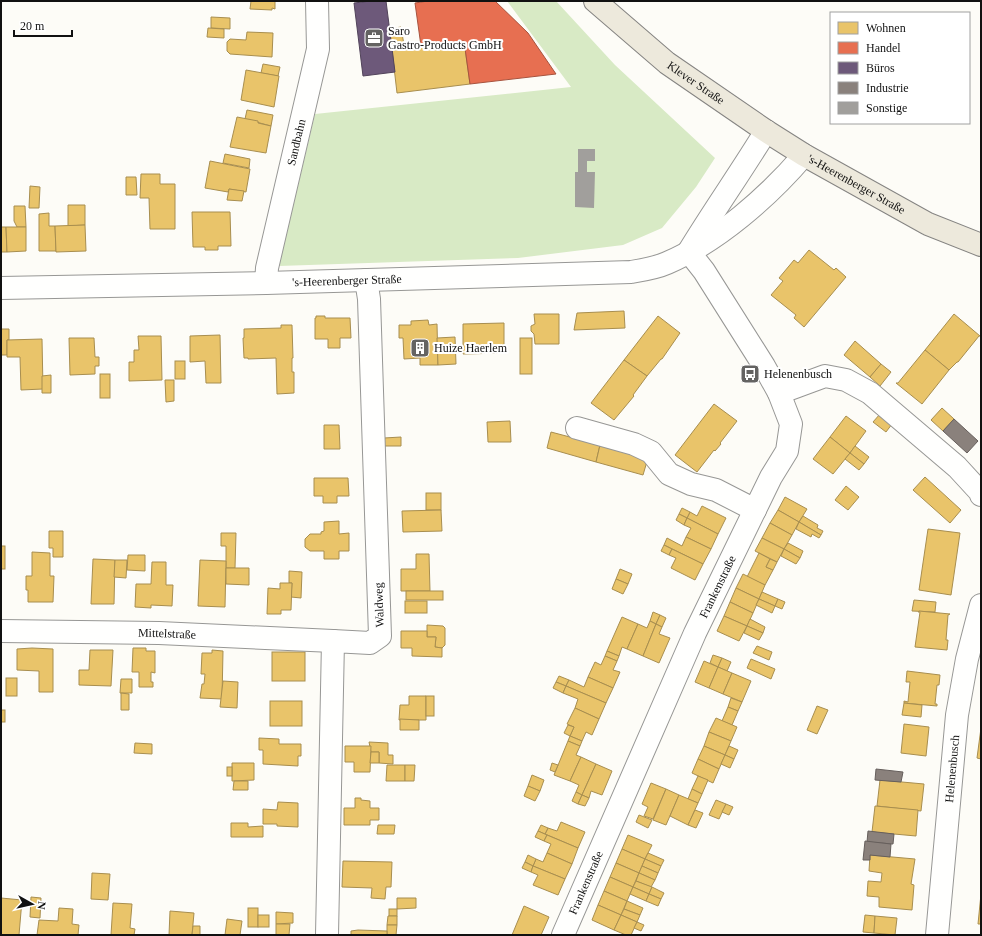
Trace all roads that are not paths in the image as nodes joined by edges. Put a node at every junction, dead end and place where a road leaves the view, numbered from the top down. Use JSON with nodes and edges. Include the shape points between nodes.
{"nodes":[{"id":1,"x":317,"y":1,"type":"edge"},
{"id":2,"x":595,"y":1,"type":"edge"},
{"id":3,"x":766,"y":131,"type":"junction"},
{"id":4,"x":804,"y":155,"type":"junction"},
{"id":5,"x":981,"y":245,"type":"edge"},
{"id":6,"x":689,"y":252,"type":"junction"},
{"id":7,"x":366,"y":280,"type":"junction"},
{"id":8,"x":266,"y":283,"type":"junction"},
{"id":9,"x":1,"y":288,"type":"edge"},
{"id":10,"x":779,"y":393,"type":"junction"},
{"id":11,"x":577,"y":428,"type":"dead end"},
{"id":12,"x":981,"y":495,"type":"edge"},
{"id":13,"x":755,"y":510,"type":"junction"},
{"id":14,"x":981,"y":605,"type":"edge"},
{"id":15,"x":1,"y":631,"type":"edge"},
{"id":16,"x":333,"y":641,"type":"junction"},
{"id":17,"x":327,"y":935,"type":"edge"},
{"id":18,"x":563,"y":935,"type":"edge"},
{"id":19,"x":937,"y":935,"type":"edge"}],
"edges":[{"from":1,"to":8,"type":"street","name":"Sandbahn","via":[[318,49],[267,268]]},
{"from":2,"to":3,"type":"main road","name":"Klever Straße","via":[[667,63]]},
{"from":3,"to":4,"type":"main road","name":"Klever Straße"},
{"from":3,"to":6,"type":"street"},
{"from":4,"to":5,"type":"main road","name":"'s-Heerenberger Straße","via":[[928,224]]},
{"from":4,"to":6,"type":"street","name":"'s-Heerenberger Straße","via":[[784,179],[727,228],[706,244]]},
{"from":6,"to":7,"type":"street","name":"'s-Heerenberger Straße","via":[[666,264],[631,272]]},
{"from":6,"to":10,"type":"street","name":"Frankenstraße","via":[[704,271]]},
{"from":7,"to":8,"type":"street","name":"'s-Heerenberger Straße"},
{"from":7,"to":16,"type":"street","name":"Waldweg","via":[[370,299],[380,636],[370,643]]},
{"from":8,"to":9,"type":"street","name":"'s-Heerenberger Straße"},
{"from":10,"to":12,"type":"street","via":[[824,376],[846,380],[870,393],[951,462]]},
{"from":10,"to":13,"type":"street","name":"Frankenstraße","via":[[791,424],[787,451]]},
{"from":11,"to":13,"type":"street","via":[[634,444],[651,452],[669,474],[691,484],[716,490]]},
{"from":13,"to":18,"type":"street","name":"Frankenstraße","via":[[694,633]]},
{"from":14,"to":19,"type":"street","name":"Helenenbusch","via":[[967,659],[957,715]]},
{"from":15,"to":16,"type":"street","name":"Mittelstraße","via":[[159,633]]},
{"from":16,"to":17,"type":"street"}]}
